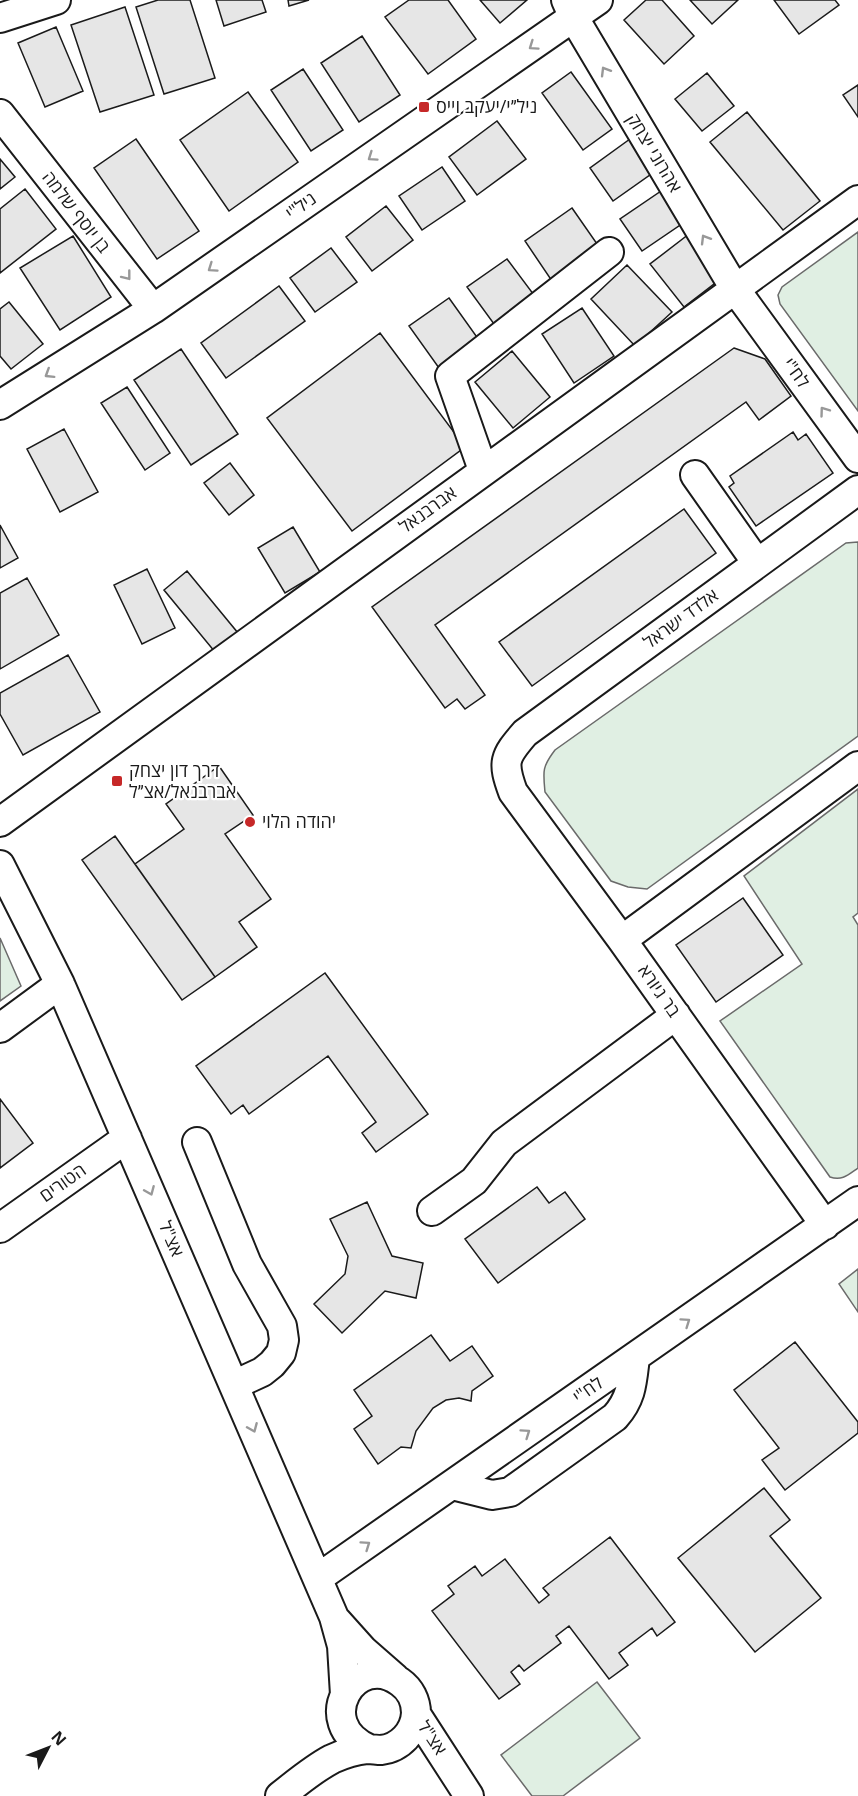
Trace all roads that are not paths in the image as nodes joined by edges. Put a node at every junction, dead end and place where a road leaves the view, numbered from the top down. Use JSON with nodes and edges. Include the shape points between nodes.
{"nodes":[{"id":1,"x":56,"y":0,"type":"edge"},
{"id":2,"x":597,"y":0,"type":"edge"},
{"id":3,"x":569,"y":9,"type":"edge"},
{"id":4,"x":0,"y":18,"type":"edge"},
{"id":5,"x":0,"y":114,"type":"edge"},
{"id":6,"x":858,"y":200,"type":"edge"},
{"id":7,"x":609,"y":252,"type":"dead end"},
{"id":8,"x":735,"y":289,"type":"junction"},
{"id":9,"x":153,"y":309,"type":"junction"},
{"id":10,"x":0,"y":405,"type":"edge"},
{"id":11,"x":858,"y":458,"type":"edge"},
{"id":12,"x":483,"y":470,"type":"junction"},
{"id":13,"x":695,"y":475,"type":"dead end"},
{"id":14,"x":858,"y":490,"type":"edge"},
{"id":15,"x":758,"y":563,"type":"junction"},
{"id":16,"x":509,"y":753,"type":"joint"},
{"id":17,"x":858,"y":765,"type":"edge"},
{"id":18,"x":0,"y":822,"type":"edge"},
{"id":19,"x":0,"y":866,"type":"edge"},
{"id":20,"x":622,"y":940,"type":"junction"},
{"id":21,"x":60,"y":984,"type":"junction"},
{"id":22,"x":676,"y":1015,"type":"junction"},
{"id":23,"x":0,"y":1028,"type":"edge"},
{"id":24,"x":127,"y":1138,"type":"junction"},
{"id":25,"x":197,"y":1142,"type":"dead end"},
{"id":26,"x":858,"y":1201,"type":"edge"},
{"id":27,"x":432,"y":1211,"type":"dead end"},
{"id":28,"x":825,"y":1225,"type":"junction"},
{"id":29,"x":0,"y":1227,"type":"edge"},
{"id":30,"x":635,"y":1357,"type":"junction"},
{"id":31,"x":234,"y":1384,"type":"junction"},
{"id":32,"x":452,"y":1485,"type":"junction"},
{"id":33,"x":318,"y":1578,"type":"junction"},
{"id":34,"x":334,"y":1617,"type":"junction"},
{"id":35,"x":395,"y":1678,"type":"junction"},
{"id":36,"x":342,"y":1703,"type":"junction"},
{"id":37,"x":416,"y":1714,"type":"junction"},
{"id":38,"x":381,"y":1748,"type":"junction"},
{"id":39,"x":449,"y":1763,"type":"junction"},
{"id":40,"x":289,"y":1789,"type":"edge"},
{"id":41,"x":469,"y":1796,"type":"edge"}],
"edges":[{"from":1,"to":4,"type":"street"},
{"from":2,"to":3,"type":"street","name":"ניל\"י"},
{"from":8,"to":3,"type":"street","name":"אהרוני יצחק","one_way":true},
{"from":3,"to":9,"type":"street","name":"ניל\"י","one_way":true},
{"from":5,"to":9,"type":"street","name":"בן יוסף שלמה","one_way":true},
{"from":6,"to":8,"type":"street","name":"אברבנאל"},
{"from":7,"to":12,"type":"street","via":[[450,376]]},
{"from":11,"to":8,"type":"street","name":"לח\"י","one_way":true},
{"from":8,"to":12,"type":"street","name":"אברבנאל"},
{"from":9,"to":10,"type":"street","name":"ניל\"י","one_way":true},
{"from":12,"to":18,"type":"street","name":"אברבנאל"},
{"from":13,"to":15,"type":"street"},
{"from":14,"to":15,"type":"street","name":"אלדד ישראל"},
{"from":15,"to":16,"type":"street","name":"אלדד ישראל","via":[[525,733]]},
{"from":16,"to":20,"type":"street","name":"בר גיורא","via":[[506,764],[513,792]]},
{"from":17,"to":20,"type":"street"},
{"from":19,"to":21,"type":"street","name":"אצ\"ל"},
{"from":20,"to":22,"type":"street","name":"בר גיורא"},
{"from":21,"to":23,"type":"street"},
{"from":21,"to":24,"type":"street","name":"אצ\"ל"},
{"from":22,"to":27,"type":"street","via":[[504,1143],[474,1181]]},
{"from":22,"to":28,"type":"street","name":"בר גיורא"},
{"from":24,"to":29,"type":"street","name":"הטורים"},
{"from":24,"to":31,"type":"street","name":"אצ\"ל","one_way":true},
{"from":25,"to":31,"type":"street","via":[[247,1264],[282,1326],[281,1353],[272,1364]]},
{"from":26,"to":28,"type":"street","name":"לח\"י"},
{"from":30,"to":28,"type":"street","name":"לח\"י","one_way":true},
{"from":32,"to":30,"type":"street","name":"לח\"י","one_way":true},
{"from":30,"to":32,"type":"street","via":[[627,1404],[621,1411],[510,1492],[492,1495]]},
{"from":31,"to":33,"type":"street","name":"אצ\"ל","one_way":true},
{"from":33,"to":32,"type":"street","name":"לח\"י","one_way":true},
{"from":33,"to":34,"type":"street","name":"אצ\"ל"},
{"from":34,"to":35,"type":"street","name":"אצ\"ל"},
{"from":34,"to":36,"type":"street","name":"אצ\"ל","via":[[342,1646]]},
{"from":35,"to":36,"type":"street","via":[[383,1674],[358,1680]]},
{"from":35,"to":37,"type":"street","via":[[412,1696]]},
{"from":36,"to":38,"type":"street","via":[[342,1725],[349,1736],[357,1744]]},
{"from":36,"to":40,"type":"street","via":[[320,1754]]},
{"from":37,"to":38,"type":"street","via":[[403,1741]]},
{"from":37,"to":39,"type":"street","name":"אצ\"ל"},
{"from":38,"to":39,"type":"street","name":"אצ\"ל","via":[[409,1747]]},
{"from":38,"to":40,"type":"street","via":[[332,1759]]},
{"from":39,"to":41,"type":"street","name":"אצ\"ל"}]}
